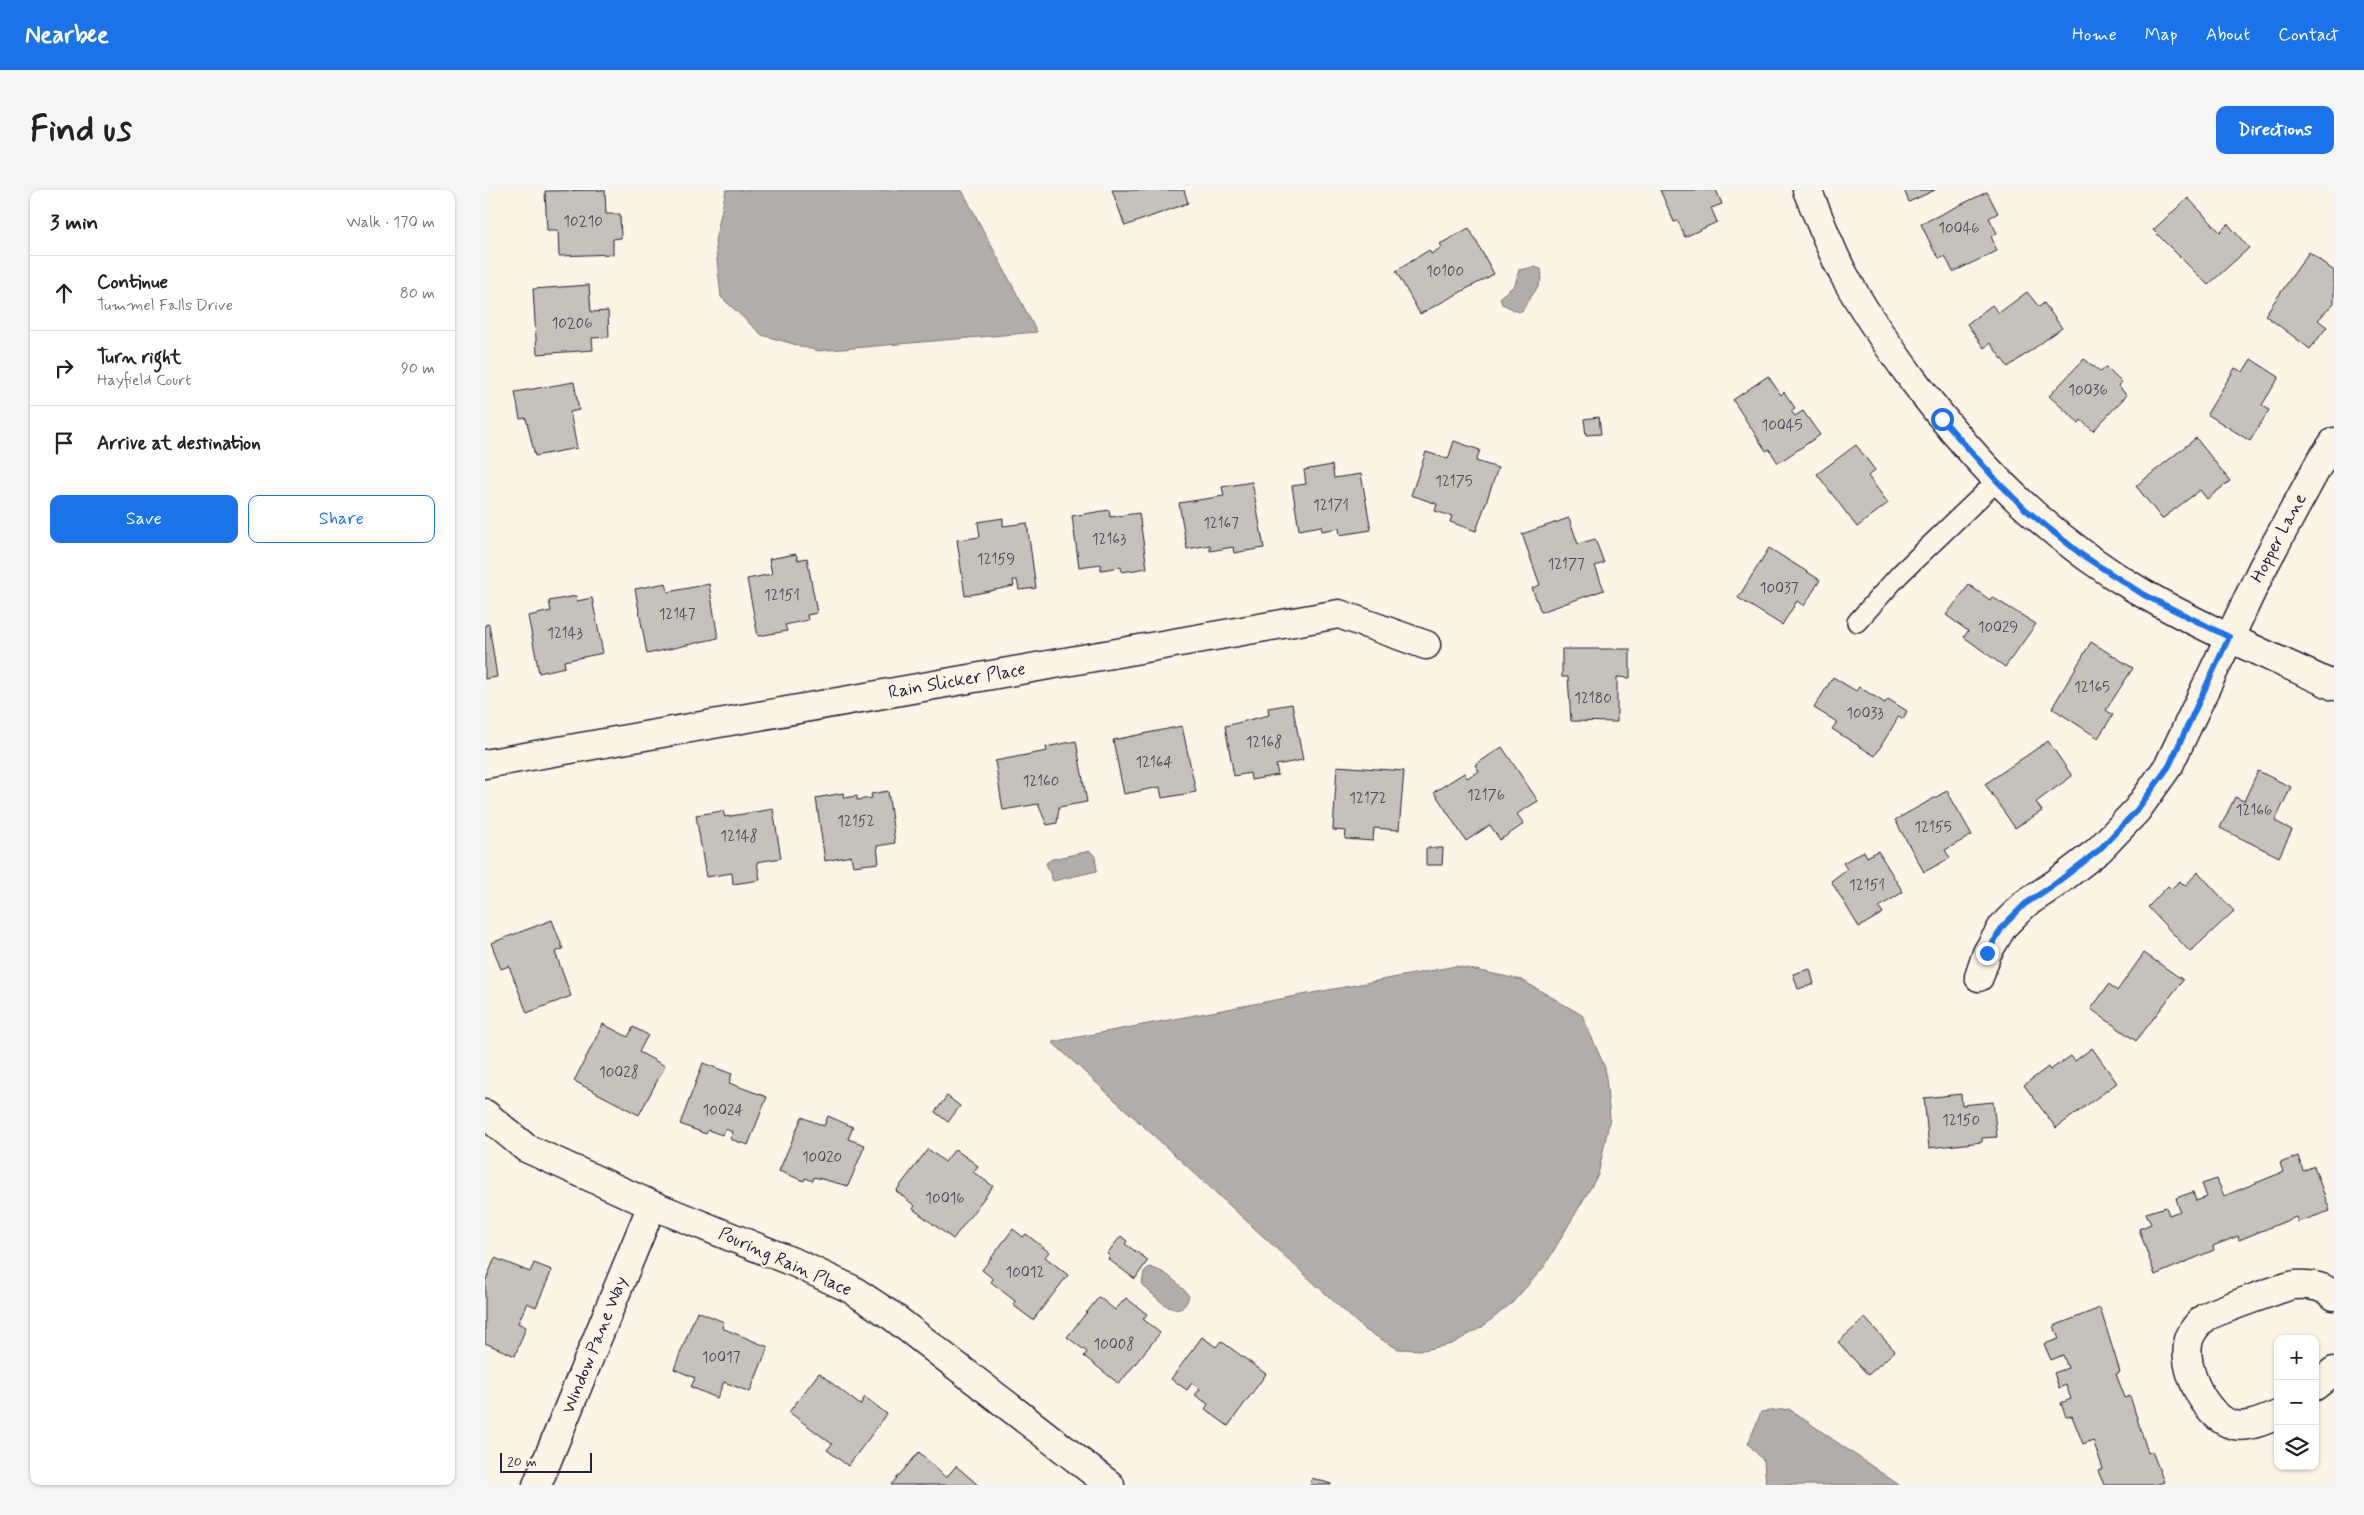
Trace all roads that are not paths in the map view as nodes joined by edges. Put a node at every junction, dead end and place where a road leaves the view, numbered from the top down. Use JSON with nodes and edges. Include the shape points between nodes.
{"nodes":[{"id":1,"x":1807,"y":190,"type":"edge"},
{"id":2,"x":2334,"y":442,"type":"edge"},
{"id":3,"x":1997,"y":481,"type":"junction"},
{"id":4,"x":1857,"y":622,"type":"dead end"},
{"id":5,"x":2229,"y":637,"type":"junction"},
{"id":6,"x":1426,"y":645,"type":"dead end"},
{"id":7,"x":2334,"y":686,"type":"edge"},
{"id":8,"x":485,"y":764,"type":"edge"},
{"id":9,"x":1979,"y":977,"type":"dead end"},
{"id":10,"x":485,"y":1114,"type":"edge"},
{"id":11,"x":652,"y":1205,"type":"junction"},
{"id":12,"x":2334,"y":1296,"type":"edge"},
{"id":13,"x":2334,"y":1371,"type":"edge"},
{"id":14,"x":2319,"y":1383,"type":"edge"},
{"id":15,"x":2274,"y":1417,"type":"edge"},
{"id":16,"x":537,"y":1485,"type":"edge"},
{"id":17,"x":1110,"y":1485,"type":"edge"}],
"edges":[{"from":1,"to":3,"type":"street","via":[[1842,272],[1889,348],[1942,419]]},
{"from":2,"to":5,"type":"street","name":"Hopper Lane","via":[[2316,470]]},
{"from":3,"to":4,"type":"lane","via":[[1899,575]]},
{"from":3,"to":5,"type":"street","via":[[2025,509],[2082,555],[2144,595]]},
{"from":5,"to":7,"type":"street"},
{"from":5,"to":9,"type":"street","name":"Hopper Lane","via":[[2169,766],[2137,810],[2099,850],[2025,904],[2003,926],[1987,953]]},
{"from":6,"to":8,"type":"street","name":"Rain Slicker Place","via":[[1339,614]]},
{"from":10,"to":11,"type":"street","name":"Pouring Rain Place","via":[[526,1148]]},
{"from":11,"to":16,"type":"street","name":"Window Pane Way"},
{"from":11,"to":17,"type":"street","name":"Pouring Rain Place","via":[[851,1289],[891,1316]]},
{"from":12,"to":15,"type":"street","via":[[2312,1284],[2293,1284],[2207,1316],[2192,1332],[2187,1348],[2189,1366],[2204,1404],[2217,1418],[2234,1425],[2252,1425]]},
{"from":13,"to":14,"type":"street"}]}
